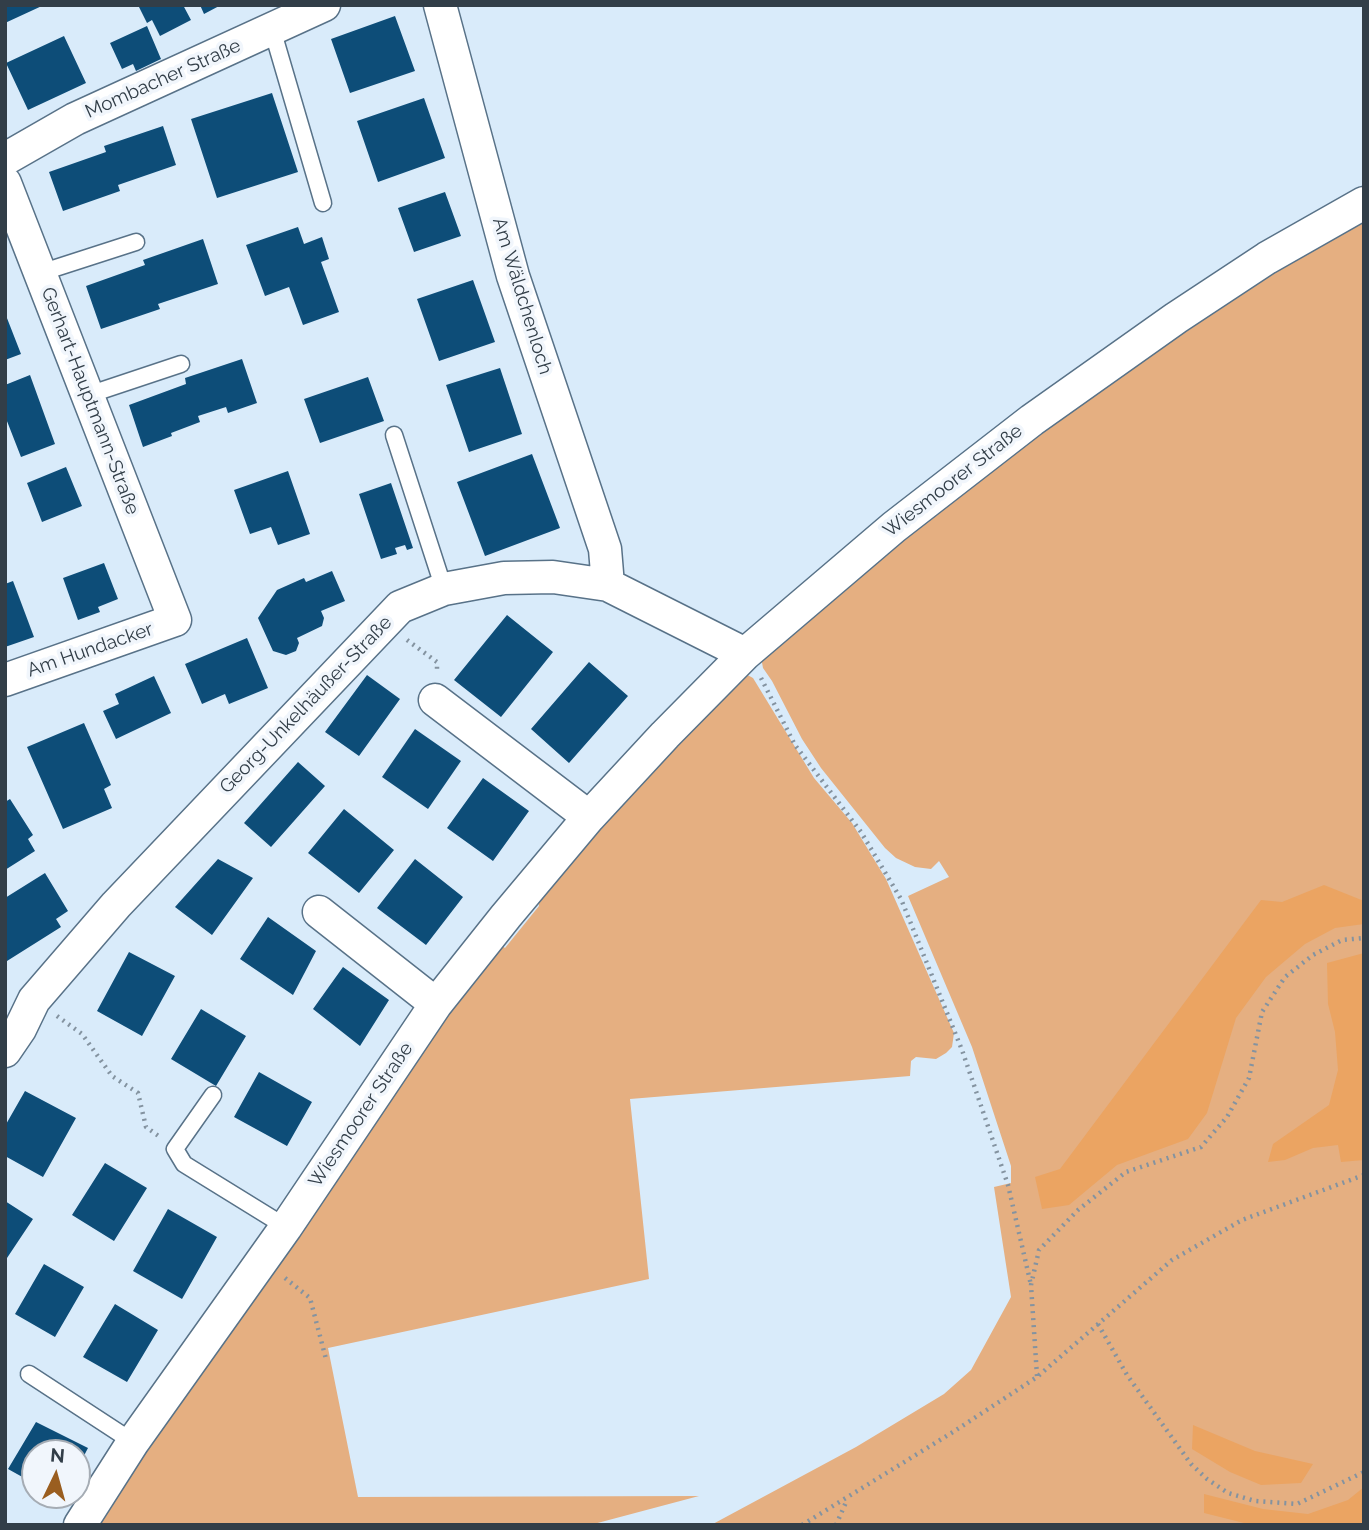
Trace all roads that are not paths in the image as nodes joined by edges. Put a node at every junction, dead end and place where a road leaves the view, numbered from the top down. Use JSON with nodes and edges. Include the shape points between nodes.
{"nodes":[{"id":1,"x":324,"y":5,"type":"edge"},
{"id":2,"x":440,"y":5,"type":"edge"},
{"id":3,"x":272,"y":29,"type":"junction"},
{"id":4,"x":5,"y":159,"type":"edge"},
{"id":5,"x":5,"y":183,"type":"edge"},
{"id":6,"x":323,"y":203,"type":"dead end"},
{"id":7,"x":1364,"y":203,"type":"edge"},
{"id":8,"x":136,"y":242,"type":"dead end"},
{"id":9,"x":40,"y":273,"type":"junction"},
{"id":10,"x":181,"y":364,"type":"dead end"},
{"id":11,"x":88,"y":395,"type":"junction"},
{"id":12,"x":394,"y":435,"type":"dead end"},
{"id":13,"x":608,"y":585,"type":"junction"},
{"id":14,"x":444,"y":589,"type":"junction"},
{"id":15,"x":175,"y":620,"type":"joint"},
{"id":16,"x":744,"y":654,"type":"junction"},
{"id":17,"x":5,"y":680,"type":"edge"},
{"id":18,"x":435,"y":700,"type":"road end"},
{"id":19,"x":589,"y":817,"type":"junction"},
{"id":20,"x":319,"y":912,"type":"dead end"},
{"id":21,"x":436,"y":1004,"type":"junction"},
{"id":22,"x":10,"y":1032,"type":"edge"},
{"id":23,"x":213,"y":1095,"type":"dead end"},
{"id":24,"x":286,"y":1227,"type":"junction"},
{"id":25,"x":29,"y":1374,"type":"dead end"},
{"id":26,"x":133,"y":1442,"type":"junction"},
{"id":27,"x":80,"y":1525,"type":"edge"}],
"edges":[{"from":1,"to":3,"type":"street","name":"Mombacher Straße"},
{"from":2,"to":13,"type":"street","name":"Am Wäldchenloch","via":[[513,276],[605,549]]},
{"from":3,"to":4,"type":"street","name":"Mombacher Straße","via":[[75,119]]},
{"from":3,"to":6,"type":"lane"},
{"from":5,"to":9,"type":"street","name":"Gerhart-Hauptmann-Straße"},
{"from":7,"to":16,"type":"street","name":"Wiesmoorer Straße","via":[[1267,258],[1052,405],[894,527]]},
{"from":8,"to":9,"type":"lane"},
{"from":9,"to":11,"type":"street","name":"Gerhart-Hauptmann-Straße"},
{"from":10,"to":11,"type":"lane"},
{"from":11,"to":15,"type":"street","name":"Gerhart-Hauptmann-Straße"},
{"from":12,"to":14,"type":"lane"},
{"from":13,"to":14,"type":"street","name":"Georg-Unkelhäußer-Straße","via":[[553,577],[503,578]]},
{"from":13,"to":16,"type":"street","name":"Georg-Unkelhäußer-Straße"},
{"from":14,"to":22,"type":"street","name":"Georg-Unkelhäußer-Straße","via":[[400,607],[383,623],[116,905]]},
{"from":15,"to":17,"type":"street","name":"Am Hundacker"},
{"from":16,"to":19,"type":"street","name":"Wiesmoorer Straße"},
{"from":18,"to":19,"type":"street"},
{"from":19,"to":21,"type":"street","name":"Wiesmoorer Straße"},
{"from":20,"to":21,"type":"street"},
{"from":21,"to":24,"type":"street","name":"Wiesmoorer Straße"},
{"from":23,"to":24,"type":"lane","via":[[175,1149],[184,1164]]},
{"from":24,"to":26,"type":"street","name":"Wiesmoorer Straße"},
{"from":25,"to":26,"type":"lane"},
{"from":26,"to":27,"type":"street","name":"Wiesmoorer Straße"}]}
